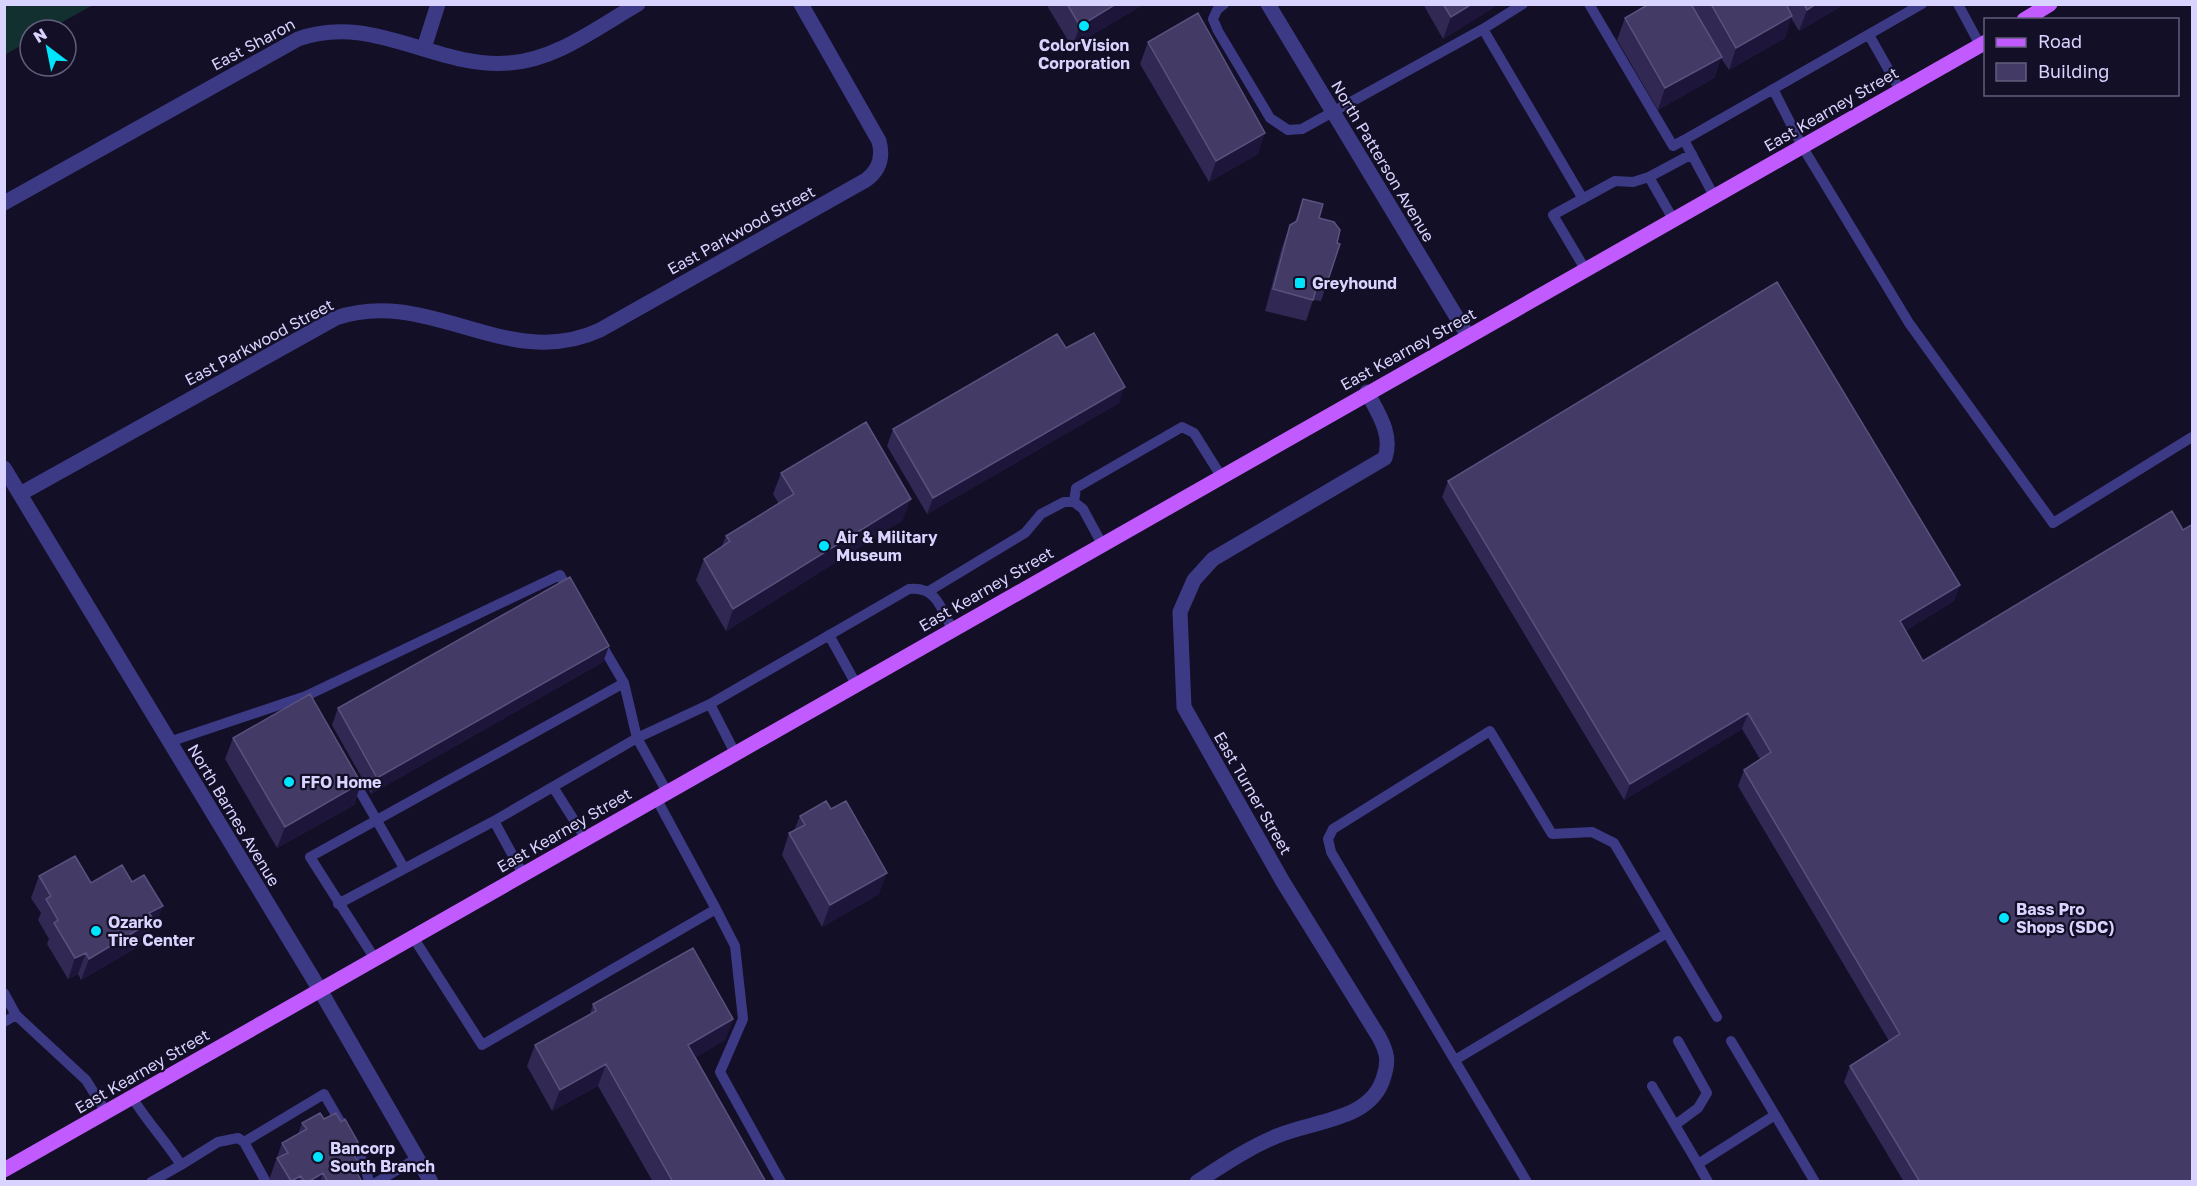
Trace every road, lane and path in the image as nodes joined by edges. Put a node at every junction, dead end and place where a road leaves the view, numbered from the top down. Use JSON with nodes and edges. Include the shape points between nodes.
{"nodes":[{"id":1,"x":438,"y":4,"type":"edge"},
{"id":2,"x":638,"y":4,"type":"edge"},
{"id":3,"x":801,"y":4,"type":"edge"},
{"id":4,"x":1224,"y":4,"type":"edge"},
{"id":5,"x":1268,"y":4,"type":"edge"},
{"id":6,"x":1523,"y":4,"type":"edge"},
{"id":7,"x":1589,"y":4,"type":"edge"},
{"id":8,"x":1922,"y":4,"type":"edge"},
{"id":9,"x":1958,"y":4,"type":"edge"},
{"id":10,"x":2050,"y":4,"type":"edge"},
{"id":11,"x":2027,"y":18,"type":"edge"},
{"id":12,"x":1483,"y":29,"type":"junction"},
{"id":13,"x":1869,"y":34,"type":"junction"},
{"id":14,"x":1983,"y":43,"type":"edge"},
{"id":15,"x":424,"y":48,"type":"junction"},
{"id":16,"x":1773,"y":89,"type":"junction"},
{"id":17,"x":1900,"y":90,"type":"junction"},
{"id":18,"x":1332,"y":111,"type":"junction"},
{"id":19,"x":1684,"y":140,"type":"junction"},
{"id":20,"x":1802,"y":146,"type":"junction"},
{"id":21,"x":1692,"y":154,"type":"junction"},
{"id":22,"x":1649,"y":177,"type":"junction"},
{"id":23,"x":1714,"y":196,"type":"junction"},
{"id":24,"x":1583,"y":199,"type":"junction"},
{"id":25,"x":4,"y":203,"type":"edge"},
{"id":26,"x":1673,"y":219,"type":"junction"},
{"id":27,"x":1585,"y":269,"type":"junction"},
{"id":28,"x":1468,"y":336,"type":"junction"},
{"id":29,"x":1367,"y":392,"type":"junction"},
{"id":30,"x":2193,"y":436,"type":"edge"},
{"id":31,"x":4,"y":468,"type":"edge"},
{"id":32,"x":1221,"y":476,"type":"junction"},
{"id":33,"x":20,"y":494,"type":"junction"},
{"id":34,"x":1074,"y":502,"type":"junction"},
{"id":35,"x":1102,"y":544,"type":"junction"},
{"id":36,"x":929,"y":591,"type":"junction"},
{"id":37,"x":577,"y":604,"type":"edge"},
{"id":38,"x":952,"y":629,"type":"junction"},
{"id":39,"x":595,"y":634,"type":"edge"},
{"id":40,"x":829,"y":635,"type":"junction"},
{"id":41,"x":624,"y":683,"type":"junction"},
{"id":42,"x":856,"y":684,"type":"junction"},
{"id":43,"x":306,"y":696,"type":"junction"},
{"id":44,"x":710,"y":704,"type":"junction"},
{"id":45,"x":311,"y":706,"type":"edge"},
{"id":46,"x":636,"y":738,"type":"junction"},
{"id":47,"x":169,"y":742,"type":"junction"},
{"id":48,"x":735,"y":753,"type":"junction"},
{"id":49,"x":346,"y":768,"type":"edge"},
{"id":50,"x":553,"y":787,"type":"junction"},
{"id":51,"x":662,"y":795,"type":"junction"},
{"id":52,"x":375,"y":820,"type":"junction"},
{"id":53,"x":494,"y":821,"type":"junction"},
{"id":54,"x":586,"y":838,"type":"junction"},
{"id":55,"x":404,"y":868,"type":"junction"},
{"id":56,"x":523,"y":874,"type":"junction"},
{"id":57,"x":338,"y":904,"type":"junction"},
{"id":58,"x":716,"y":909,"type":"junction"},
{"id":59,"x":1667,"y":933,"type":"junction"},
{"id":60,"x":413,"y":937,"type":"junction"},
{"id":61,"x":375,"y":959,"type":"junction"},
{"id":62,"x":320,"y":990,"type":"junction"},
{"id":63,"x":4,"y":993,"type":"edge"},
{"id":64,"x":16,"y":1015,"type":"junction"},
{"id":65,"x":1717,"y":1017,"type":"dead end"},
{"id":66,"x":4,"y":1022,"type":"edge"},
{"id":67,"x":1678,"y":1041,"type":"dead end"},
{"id":68,"x":1731,"y":1041,"type":"dead end"},
{"id":69,"x":1455,"y":1060,"type":"junction"},
{"id":70,"x":1652,"y":1086,"type":"dead end"},
{"id":71,"x":132,"y":1097,"type":"junction"},
{"id":72,"x":106,"y":1112,"type":"junction"},
{"id":73,"x":1775,"y":1115,"type":"junction"},
{"id":74,"x":1675,"y":1125,"type":"junction"},
{"id":75,"x":244,"y":1142,"type":"junction"},
{"id":76,"x":417,"y":1158,"type":"junction"},
{"id":77,"x":1698,"y":1164,"type":"junction"},
{"id":78,"x":181,"y":1165,"type":"junction"},
{"id":79,"x":4,"y":1170,"type":"edge"},
{"id":80,"x":151,"y":1182,"type":"edge"},
{"id":81,"x":266,"y":1182,"type":"edge"},
{"id":82,"x":369,"y":1182,"type":"edge"},
{"id":83,"x":376,"y":1182,"type":"edge"},
{"id":84,"x":431,"y":1182,"type":"edge"},
{"id":85,"x":782,"y":1182,"type":"edge"},
{"id":86,"x":1197,"y":1182,"type":"edge"},
{"id":87,"x":1527,"y":1182,"type":"edge"},
{"id":88,"x":1708,"y":1182,"type":"edge"},
{"id":89,"x":1815,"y":1182,"type":"edge"}],
"edges":[{"from":1,"to":15,"type":"street"},
{"from":2,"to":15,"type":"street","name":"East Sharon","via":[[554,51],[522,62],[479,62]]},
{"from":3,"to":33,"type":"street","name":"East Parkwood Street","via":[[877,135],[880,162],[866,180],[587,336],[560,343],[530,343],[404,311],[376,309],[349,314]]},
{"from":4,"to":18,"type":"lane","via":[[1213,19],[1270,118],[1288,130],[1302,129]]},
{"from":5,"to":18,"type":"street","name":"North Patterson Avenue"},
{"from":6,"to":12,"type":"lane"},
{"from":7,"to":19,"type":"lane","via":[[1673,146]]},
{"from":8,"to":13,"type":"lane"},
{"from":9,"to":14,"type":"lane"},
{"from":10,"to":11,"type":"main road"},
{"from":12,"to":18,"type":"lane"},
{"from":12,"to":24,"type":"lane"},
{"from":13,"to":16,"type":"lane"},
{"from":13,"to":17,"type":"lane"},
{"from":14,"to":17,"type":"main road","name":"East Kearney Street"},
{"from":15,"to":25,"type":"street","name":"East Sharon","via":[[352,30],[304,36]]},
{"from":16,"to":19,"type":"lane"},
{"from":16,"to":20,"type":"lane"},
{"from":17,"to":20,"type":"main road","name":"East Kearney Street"},
{"from":18,"to":28,"type":"street","name":"North Patterson Avenue"},
{"from":19,"to":21,"type":"lane"},
{"from":20,"to":23,"type":"main road","name":"East Kearney Street"},
{"from":20,"to":30,"type":"lane","via":[[1909,323],[2053,523]]},
{"from":21,"to":22,"type":"lane"},
{"from":21,"to":23,"type":"lane"},
{"from":22,"to":24,"type":"lane","via":[[1633,182],[1615,181]]},
{"from":22,"to":26,"type":"lane"},
{"from":23,"to":26,"type":"main road","name":"East Kearney Street"},
{"from":24,"to":27,"type":"lane","via":[[1553,215]]},
{"from":26,"to":27,"type":"main road","name":"East Kearney Street"},
{"from":27,"to":28,"type":"main road","name":"East Kearney Street"},
{"from":28,"to":29,"type":"main road","name":"East Kearney Street"},
{"from":29,"to":32,"type":"main road","name":"East Kearney Street"},
{"from":29,"to":86,"type":"street","name":"East Turner Street","via":[[1388,434],[1385,458],[1213,559],[1201,570],[1185,595],[1180,612],[1180,649],[1184,707],[1283,882],[1379,1037],[1388,1055],[1387,1066],[1377,1095],[1362,1108],[1251,1147]]},
{"from":31,"to":33,"type":"street","name":"North Barnes Avenue"},
{"from":32,"to":34,"type":"lane","via":[[1194,433],[1182,427],[1076,488]]},
{"from":32,"to":35,"type":"main road","name":"East Kearney Street"},
{"from":33,"to":47,"type":"street","name":"North Barnes Avenue"},
{"from":34,"to":35,"type":"lane","via":[[1089,517]]},
{"from":34,"to":36,"type":"lane","via":[[1064,501],[1041,514],[1025,533]]},
{"from":35,"to":38,"type":"main road","name":"East Kearney Street"},
{"from":36,"to":38,"type":"lane"},
{"from":36,"to":40,"type":"lane","via":[[909,589]]},
{"from":37,"to":43,"type":"lane","via":[[560,574]]},
{"from":38,"to":42,"type":"main road","name":"East Kearney Street"},
{"from":39,"to":41,"type":"lane"},
{"from":40,"to":42,"type":"lane"},
{"from":40,"to":44,"type":"lane"},
{"from":41,"to":46,"type":"lane"},
{"from":41,"to":52,"type":"lane"},
{"from":42,"to":48,"type":"main road","name":"East Kearney Street"},
{"from":43,"to":45,"type":"lane"},
{"from":43,"to":47,"type":"lane"},
{"from":44,"to":46,"type":"lane"},
{"from":44,"to":48,"type":"lane"},
{"from":46,"to":50,"type":"lane"},
{"from":46,"to":51,"type":"lane"},
{"from":47,"to":62,"type":"street","name":"North Barnes Avenue"},
{"from":48,"to":51,"type":"main road","name":"East Kearney Street"},
{"from":49,"to":52,"type":"lane"},
{"from":50,"to":53,"type":"lane"},
{"from":50,"to":54,"type":"lane"},
{"from":51,"to":54,"type":"main road","name":"East Kearney Street"},
{"from":51,"to":58,"type":"lane"},
{"from":52,"to":55,"type":"lane"},
{"from":52,"to":57,"type":"lane","via":[[310,857]]},
{"from":53,"to":55,"type":"lane"},
{"from":53,"to":56,"type":"lane"},
{"from":54,"to":56,"type":"main road","name":"East Kearney Street"},
{"from":55,"to":57,"type":"lane"},
{"from":56,"to":60,"type":"main road","name":"East Kearney Street"},
{"from":57,"to":61,"type":"lane"},
{"from":58,"to":60,"type":"lane","via":[[482,1045]]},
{"from":58,"to":85,"type":"lane","via":[[735,946],[743,1018],[720,1072]]},
{"from":59,"to":65,"type":"lane"},
{"from":59,"to":69,"type":"lane"},
{"from":59,"to":69,"type":"lane","via":[[1614,843],[1592,832],[1552,834],[1490,731],[1333,829],[1328,839],[1331,852]]},
{"from":60,"to":61,"type":"main road","name":"East Kearney Street"},
{"from":61,"to":62,"type":"main road","name":"East Kearney Street"},
{"from":62,"to":71,"type":"main road","name":"East Kearney Street"},
{"from":62,"to":76,"type":"street","name":"North Barnes Avenue"},
{"from":63,"to":64,"type":"lane"},
{"from":64,"to":66,"type":"lane"},
{"from":64,"to":72,"type":"lane","via":[[86,1080]]},
{"from":67,"to":74,"type":"lane","via":[[1707,1093],[1698,1108]]},
{"from":68,"to":73,"type":"lane"},
{"from":69,"to":87,"type":"lane"},
{"from":70,"to":74,"type":"lane"},
{"from":71,"to":72,"type":"main road","name":"East Kearney Street"},
{"from":71,"to":78,"type":"lane"},
{"from":72,"to":79,"type":"main road","name":"East Kearney Street"},
{"from":73,"to":77,"type":"lane"},
{"from":73,"to":89,"type":"lane"},
{"from":74,"to":77,"type":"lane"},
{"from":75,"to":78,"type":"lane","via":[[238,1138],[218,1142]]},
{"from":75,"to":81,"type":"lane"},
{"from":75,"to":82,"type":"lane","via":[[324,1094],[365,1165]]},
{"from":76,"to":83,"type":"lane"},
{"from":76,"to":84,"type":"street","name":"North Barnes Avenue"},
{"from":77,"to":88,"type":"lane"},
{"from":78,"to":80,"type":"lane"}]}
